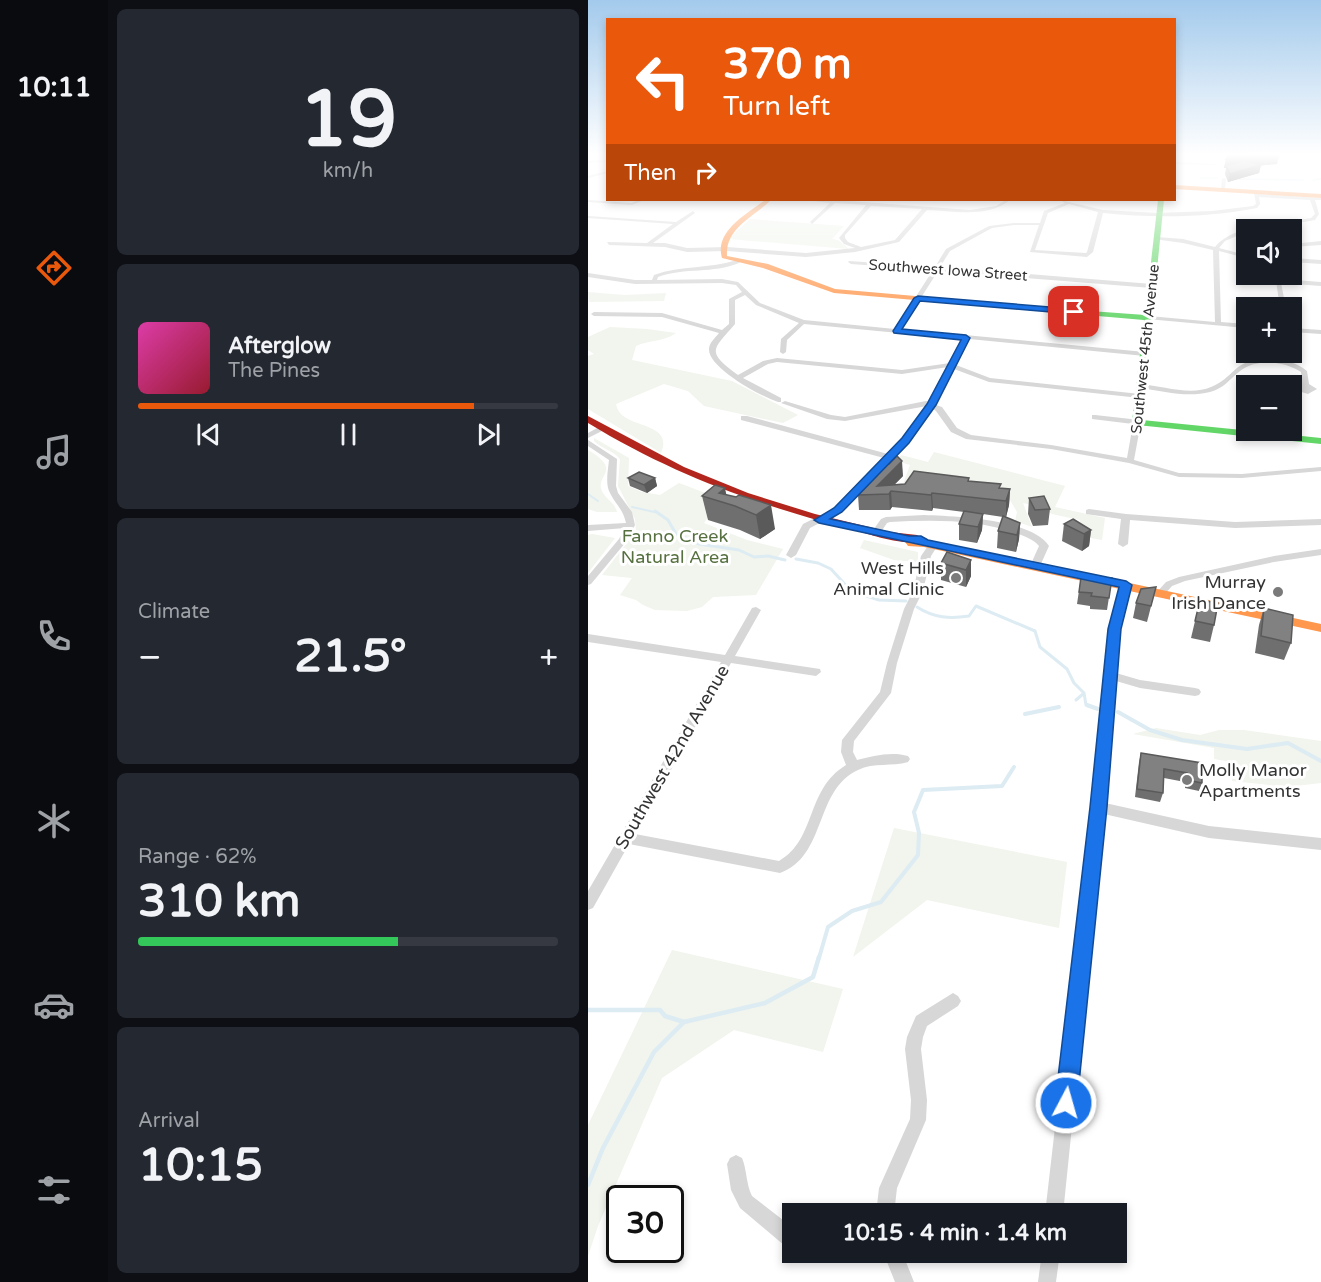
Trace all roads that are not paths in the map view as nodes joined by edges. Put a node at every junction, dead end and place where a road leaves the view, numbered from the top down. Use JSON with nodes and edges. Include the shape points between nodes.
{"nodes":[{"id":1,"x":1159,"y":214,"type":"edge"},
{"id":2,"x":689,"y":215,"type":"edge"},
{"id":3,"x":751,"y":215,"type":"edge"},
{"id":4,"x":821,"y":215,"type":"edge"},
{"id":5,"x":860,"y":215,"type":"edge"},
{"id":6,"x":920,"y":215,"type":"edge"},
{"id":7,"x":1046,"y":215,"type":"edge"},
{"id":8,"x":1100,"y":215,"type":"edge"},
{"id":9,"x":1171,"y":215,"type":"edge"},
{"id":10,"x":1196,"y":215,"type":"edge"},
{"id":11,"x":1316,"y":215,"type":"edge"},
{"id":12,"x":588,"y":217,"type":"edge"},
{"id":13,"x":1302,"y":221,"type":"edge"},
{"id":14,"x":676,"y":223,"type":"junction"},
{"id":15,"x":812,"y":223,"type":"dead end"},
{"id":16,"x":1041,"y":224,"type":"junction"},
{"id":17,"x":1236,"y":235,"type":"edge"},
{"id":18,"x":1156,"y":239,"type":"junction"},
{"id":19,"x":609,"y":243,"type":"dead end"},
{"id":20,"x":1321,"y":243,"type":"edge"},
{"id":21,"x":647,"y":245,"type":"junction"},
{"id":22,"x":1302,"y":245,"type":"edge"},
{"id":23,"x":721,"y":249,"type":"junction"},
{"id":24,"x":863,"y":249,"type":"junction"},
{"id":25,"x":1216,"y":249,"type":"junction"},
{"id":26,"x":1236,"y":254,"type":"edge"},
{"id":27,"x":1302,"y":261,"type":"edge"},
{"id":28,"x":737,"y":262,"type":"junction"},
{"id":29,"x":851,"y":262,"type":"dead end"},
{"id":30,"x":1321,"y":262,"type":"edge"},
{"id":31,"x":935,"y":269,"type":"junction"},
{"id":32,"x":588,"y":275,"type":"edge"},
{"id":33,"x":654,"y":281,"type":"junction"},
{"id":34,"x":1302,"y":281,"type":"edge"},
{"id":35,"x":1321,"y":284,"type":"edge"},
{"id":36,"x":1152,"y":286,"type":"junction"},
{"id":37,"x":744,"y":293,"type":"junction"},
{"id":38,"x":918,"y":298,"type":"junction"},
{"id":39,"x":594,"y":314,"type":"dead end"},
{"id":40,"x":1149,"y":318,"type":"junction"},
{"id":41,"x":803,"y":322,"type":"junction"},
{"id":42,"x":1218,"y":323,"type":"junction"},
{"id":43,"x":1236,"y":325,"type":"edge"},
{"id":44,"x":897,"y":331,"type":"junction"},
{"id":45,"x":1302,"y":331,"type":"edge"},
{"id":46,"x":1321,"y":332,"type":"edge"},
{"id":47,"x":724,"y":333,"type":"junction"},
{"id":48,"x":966,"y":338,"type":"junction"},
{"id":49,"x":783,"y":352,"type":"dead end"},
{"id":50,"x":1145,"y":354,"type":"junction"},
{"id":51,"x":951,"y":366,"type":"junction"},
{"id":52,"x":738,"y":377,"type":"junction"},
{"id":53,"x":1306,"y":385,"type":"dead end"},
{"id":54,"x":1141,"y":391,"type":"junction"},
{"id":55,"x":932,"y":405,"type":"junction"},
{"id":56,"x":1095,"y":417,"type":"dead end"},
{"id":57,"x":744,"y":418,"type":"dead end"},
{"id":58,"x":588,"y":419,"type":"edge"},
{"id":59,"x":1137,"y":422,"type":"junction"},
{"id":60,"x":602,"y":429,"type":"junction"},
{"id":61,"x":588,"y":436,"type":"edge"},
{"id":62,"x":1321,"y":441,"type":"edge"},
{"id":63,"x":588,"y":442,"type":"edge"},
{"id":64,"x":890,"y":457,"type":"junction"},
{"id":65,"x":1130,"y":461,"type":"junction"},
{"id":66,"x":1321,"y":468,"type":"edge"},
{"id":67,"x":1089,"y":512,"type":"dead end"},
{"id":68,"x":1126,"y":517,"type":"junction"},
{"id":69,"x":819,"y":520,"type":"junction"},
{"id":70,"x":1321,"y":522,"type":"edge"},
{"id":71,"x":631,"y":525,"type":"junction"},
{"id":72,"x":588,"y":528,"type":"edge"},
{"id":73,"x":876,"y":532,"type":"junction"},
{"id":74,"x":928,"y":544,"type":"junction"},
{"id":75,"x":1123,"y":544,"type":"dead end"},
{"id":76,"x":1321,"y":552,"type":"edge"},
{"id":77,"x":791,"y":555,"type":"dead end"},
{"id":78,"x":1035,"y":566,"type":"junction"},
{"id":79,"x":588,"y":582,"type":"edge"},
{"id":80,"x":1126,"y":585,"type":"junction"},
{"id":81,"x":1162,"y":592,"type":"junction"},
{"id":82,"x":756,"y":610,"type":"dead end"},
{"id":83,"x":1321,"y":628,"type":"edge"},
{"id":84,"x":588,"y":638,"type":"edge"},
{"id":85,"x":728,"y":659,"type":"junction"},
{"id":86,"x":816,"y":672,"type":"dead end"},
{"id":87,"x":1110,"y":675,"type":"junction"},
{"id":88,"x":1195,"y":692,"type":"dead end"},
{"id":89,"x":904,"y":759,"type":"dead end"},
{"id":90,"x":853,"y":766,"type":"junction"},
{"id":91,"x":1098,"y":807,"type":"junction"},
{"id":92,"x":626,"y":838,"type":"junction"},
{"id":93,"x":1321,"y":844,"type":"edge"},
{"id":94,"x":588,"y":904,"type":"edge"},
{"id":95,"x":953,"y":1001,"type":"dead end"},
{"id":96,"x":736,"y":1164,"type":"dead end"},
{"id":97,"x":886,"y":1203,"type":"edge"},
{"id":98,"x":1055,"y":1203,"type":"edge"},
{"id":99,"x":782,"y":1231,"type":"edge"},
{"id":100,"x":897,"y":1263,"type":"edge"},
{"id":101,"x":1049,"y":1263,"type":"edge"},
{"id":102,"x":905,"y":1282,"type":"edge"},
{"id":103,"x":1047,"y":1282,"type":"edge"}],
"edges":[{"from":1,"to":18,"type":"street","name":"Southwest 45th Avenue"},
{"from":2,"to":14,"type":"street"},
{"from":3,"to":23,"type":"street","via":[[727,235]]},
{"from":4,"to":15,"type":"street"},
{"from":5,"to":24,"type":"street","via":[[842,238]]},
{"from":6,"to":24,"type":"street","via":[[901,239]]},
{"from":7,"to":16,"type":"street"},
{"from":8,"to":16,"type":"street","via":[[1087,255],[1032,251]]},
{"from":9,"to":10,"type":"street"},
{"from":11,"to":13,"type":"street"},
{"from":12,"to":14,"type":"street"},
{"from":14,"to":21,"type":"street"},
{"from":16,"to":31,"type":"street","via":[[988,228],[948,250]]},
{"from":17,"to":25,"type":"street","via":[[1223,240]]},
{"from":18,"to":25,"type":"street"},
{"from":18,"to":36,"type":"street","name":"Southwest 45th Avenue"},
{"from":19,"to":21,"type":"street"},
{"from":20,"to":22,"type":"street"},
{"from":21,"to":23,"type":"street"},
{"from":23,"to":24,"type":"street","via":[[811,255]]},
{"from":23,"to":28,"type":"street","via":[[724,257]]},
{"from":25,"to":26,"type":"street"},
{"from":25,"to":42,"type":"street"},
{"from":27,"to":30,"type":"street"},
{"from":28,"to":33,"type":"street","via":[[674,270],[656,276]]},
{"from":28,"to":38,"type":"street","via":[[765,266],[828,290]]},
{"from":29,"to":31,"type":"street","name":"Southwest Iowa Street"},
{"from":31,"to":36,"type":"street","name":"Southwest Iowa Street"},
{"from":31,"to":38,"type":"street"},
{"from":32,"to":33,"type":"street"},
{"from":33,"to":37,"type":"street","via":[[725,281],[738,284]]},
{"from":34,"to":35,"type":"street"},
{"from":36,"to":40,"type":"street","name":"Southwest 45th Avenue"},
{"from":37,"to":41,"type":"street","via":[[758,304]]},
{"from":37,"to":47,"type":"street","via":[[732,300],[732,324]]},
{"from":38,"to":40,"type":"street"},
{"from":38,"to":44,"type":"street"},
{"from":39,"to":47,"type":"street","via":[[662,315]]},
{"from":40,"to":42,"type":"street"},
{"from":40,"to":50,"type":"street","name":"Southwest 45th Avenue"},
{"from":41,"to":44,"type":"street"},
{"from":41,"to":49,"type":"street","via":[[784,339]]},
{"from":42,"to":43,"type":"street"},
{"from":44,"to":48,"type":"street"},
{"from":45,"to":46,"type":"street"},
{"from":47,"to":52,"type":"street","via":[[713,346],[712,354]]},
{"from":48,"to":50,"type":"street"},
{"from":48,"to":51,"type":"street"},
{"from":50,"to":54,"type":"street","name":"Southwest 45th Avenue"},
{"from":51,"to":52,"type":"street","via":[[902,372],[777,360],[759,364]]},
{"from":51,"to":54,"type":"street","via":[[986,379]]},
{"from":51,"to":55,"type":"street"},
{"from":52,"to":55,"type":"street","via":[[782,402],[830,417],[845,419],[919,404]]},
{"from":53,"to":54,"type":"street","via":[[1304,372],[1298,366],[1258,362],[1244,364],[1208,391]]},
{"from":54,"to":59,"type":"street","name":"Southwest 45th Avenue"},
{"from":55,"to":64,"type":"street"},
{"from":55,"to":65,"type":"street","via":[[954,430],[969,436]]},
{"from":56,"to":59,"type":"street"},
{"from":57,"to":64,"type":"street"},
{"from":58,"to":60,"type":"street"},
{"from":59,"to":62,"type":"street"},
{"from":59,"to":65,"type":"street","name":"Southwest 45th Avenue"},
{"from":60,"to":61,"type":"street"},
{"from":60,"to":69,"type":"street","via":[[641,453],[693,477]]},
{"from":63,"to":71,"type":"street","via":[[614,459],[614,493],[628,512]]},
{"from":64,"to":69,"type":"street","via":[[838,510]]},
{"from":65,"to":66,"type":"street","via":[[1164,472],[1201,477],[1272,475]]},
{"from":67,"to":68,"type":"street"},
{"from":68,"to":70,"type":"street","via":[[1235,525]]},
{"from":68,"to":75,"type":"street"},
{"from":69,"to":73,"type":"street"},
{"from":69,"to":77,"type":"street","via":[[804,528]]},
{"from":71,"to":72,"type":"street"},
{"from":71,"to":79,"type":"street"},
{"from":73,"to":74,"type":"street","via":[[921,539]]},
{"from":73,"to":78,"type":"street","via":[[889,519],[989,522],[1041,540],[1044,546]]},
{"from":74,"to":78,"type":"street"},
{"from":74,"to":90,"type":"street","via":[[918,591],[909,609],[885,693],[848,740],[847,752]]},
{"from":76,"to":81,"type":"street","via":[[1182,579]]},
{"from":78,"to":80,"type":"street"},
{"from":80,"to":81,"type":"street"},
{"from":80,"to":87,"type":"street","via":[[1115,629]]},
{"from":81,"to":83,"type":"street"},
{"from":82,"to":85,"type":"street","name":"Southwest 42nd Avenue"},
{"from":84,"to":85,"type":"street"},
{"from":85,"to":86,"type":"street"},
{"from":85,"to":92,"type":"street","name":"Southwest 42nd Avenue"},
{"from":87,"to":88,"type":"street"},
{"from":87,"to":91,"type":"street"},
{"from":89,"to":90,"type":"street"},
{"from":90,"to":92,"type":"street","via":[[827,790],[802,850],[789,864],[780,867]]},
{"from":91,"to":93,"type":"street","via":[[1209,832]]},
{"from":91,"to":98,"type":"street"},
{"from":92,"to":94,"type":"street","name":"Southwest 42nd Avenue"},
{"from":95,"to":97,"type":"street","via":[[921,1021],[915,1037],[918,1120],[888,1188]]},
{"from":96,"to":99,"type":"street","via":[[746,1202]]},
{"from":100,"to":102,"type":"street"},
{"from":101,"to":103,"type":"street"}]}
